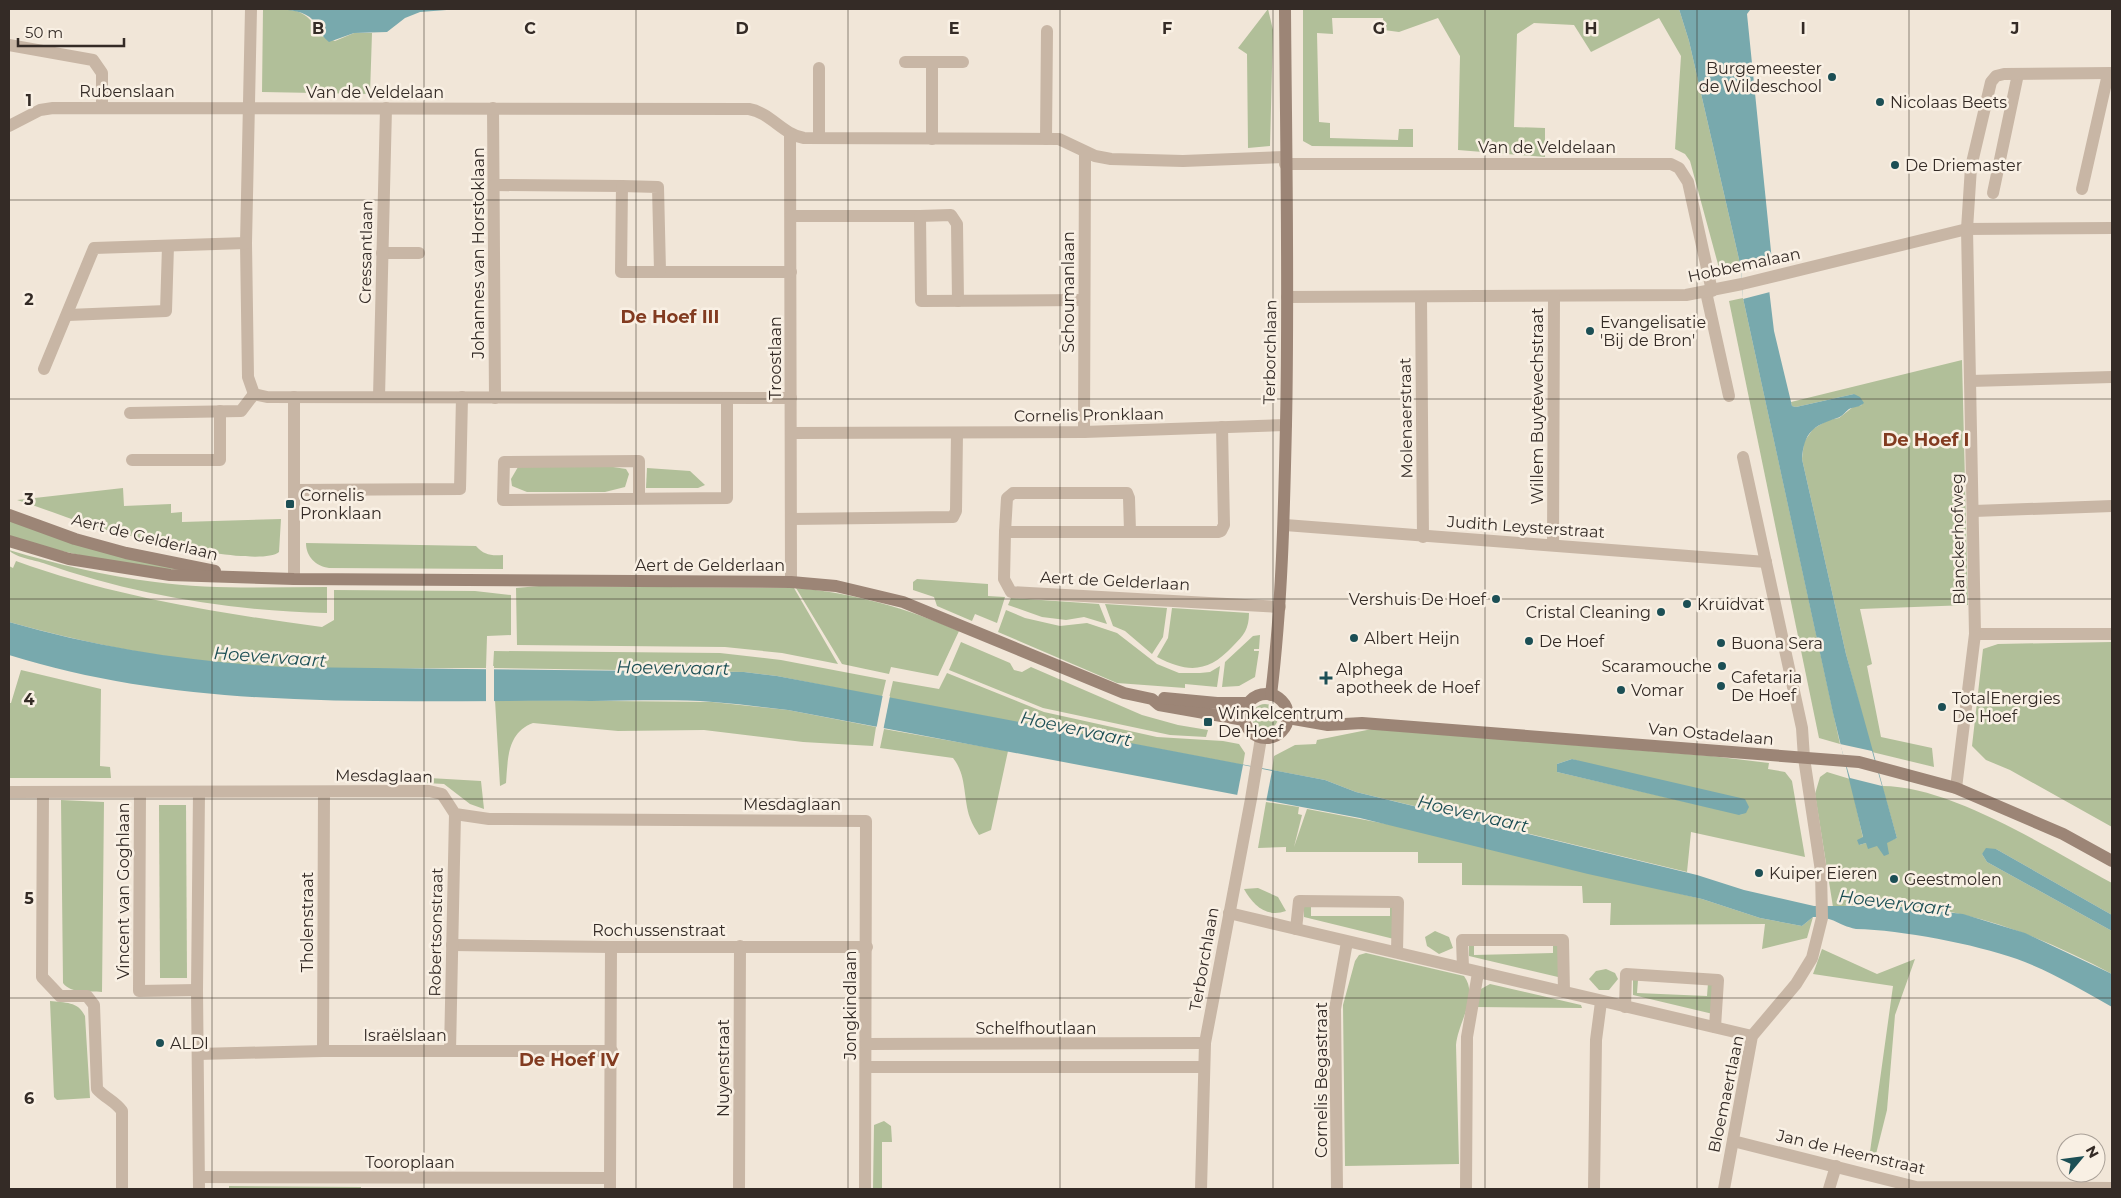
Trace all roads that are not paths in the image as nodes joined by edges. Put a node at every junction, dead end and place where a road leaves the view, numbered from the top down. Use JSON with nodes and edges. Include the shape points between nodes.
{"nodes":[{"id":1,"x":1285,"y":9,"type":"edge"},
{"id":2,"x":251,"y":11,"type":"edge"},
{"id":3,"x":1047,"y":31,"type":"dead end"},
{"id":4,"x":9,"y":45,"type":"edge"},
{"id":5,"x":905,"y":62,"type":"dead end"},
{"id":6,"x":932,"y":62,"type":"junction"},
{"id":7,"x":962,"y":62,"type":"dead end"},
{"id":8,"x":818,"y":68,"type":"dead end"},
{"id":9,"x":2018,"y":74,"type":"junction"},
{"id":10,"x":2110,"y":74,"type":"edge"},
{"id":11,"x":102,"y":107,"type":"junction"},
{"id":12,"x":250,"y":108,"type":"junction"},
{"id":13,"x":386,"y":108,"type":"junction"},
{"id":14,"x":493,"y":108,"type":"junction"},
{"id":15,"x":9,"y":126,"type":"edge"},
{"id":16,"x":790,"y":134,"type":"junction"},
{"id":17,"x":819,"y":138,"type":"junction"},
{"id":18,"x":932,"y":139,"type":"junction"},
{"id":19,"x":1046,"y":139,"type":"junction"},
{"id":20,"x":1085,"y":152,"type":"junction"},
{"id":21,"x":1285,"y":160,"type":"junction"},
{"id":22,"x":494,"y":185,"type":"junction"},
{"id":23,"x":622,"y":186,"type":"junction"},
{"id":24,"x":2082,"y":189,"type":"dead end"},
{"id":25,"x":1993,"y":193,"type":"dead end"},
{"id":26,"x":791,"y":216,"type":"junction"},
{"id":27,"x":920,"y":216,"type":"junction"},
{"id":28,"x":2112,"y":228,"type":"edge"},
{"id":29,"x":1967,"y":229,"type":"junction"},
{"id":30,"x":246,"y":243,"type":"junction"},
{"id":31,"x":168,"y":246,"type":"junction"},
{"id":32,"x":382,"y":253,"type":"junction"},
{"id":33,"x":419,"y":253,"type":"dead end"},
{"id":34,"x":660,"y":271,"type":"junction"},
{"id":35,"x":791,"y":272,"type":"junction"},
{"id":36,"x":1709,"y":292,"type":"junction"},
{"id":37,"x":1287,"y":297,"type":"junction"},
{"id":38,"x":1554,"y":297,"type":"junction"},
{"id":39,"x":1421,"y":298,"type":"junction"},
{"id":40,"x":1084,"y":300,"type":"junction"},
{"id":41,"x":958,"y":301,"type":"junction"},
{"id":42,"x":68,"y":315,"type":"junction"},
{"id":43,"x":44,"y":369,"type":"dead end"},
{"id":44,"x":2112,"y":377,"type":"edge"},
{"id":45,"x":1970,"y":381,"type":"junction"},
{"id":46,"x":254,"y":394,"type":"junction"},
{"id":47,"x":1729,"y":396,"type":"dead end"},
{"id":48,"x":294,"y":397,"type":"junction"},
{"id":49,"x":379,"y":397,"type":"junction"},
{"id":50,"x":462,"y":398,"type":"junction"},
{"id":51,"x":495,"y":398,"type":"junction"},
{"id":52,"x":727,"y":398,"type":"junction"},
{"id":53,"x":791,"y":398,"type":"junction"},
{"id":54,"x":220,"y":411,"type":"junction"},
{"id":55,"x":130,"y":413,"type":"dead end"},
{"id":56,"x":1286,"y":425,"type":"junction"},
{"id":57,"x":1222,"y":427,"type":"junction"},
{"id":58,"x":1084,"y":432,"type":"junction"},
{"id":59,"x":791,"y":433,"type":"junction"},
{"id":60,"x":957,"y":433,"type":"junction"},
{"id":61,"x":1743,"y":458,"type":"dead end"},
{"id":62,"x":132,"y":460,"type":"dead end"},
{"id":63,"x":295,"y":490,"type":"junction"},
{"id":64,"x":639,"y":498,"type":"junction"},
{"id":65,"x":2112,"y":506,"type":"edge"},
{"id":66,"x":1974,"y":511,"type":"junction"},
{"id":67,"x":9,"y":515,"type":"edge"},
{"id":68,"x":792,"y":518,"type":"junction"},
{"id":69,"x":1284,"y":525,"type":"junction"},
{"id":70,"x":1130,"y":531,"type":"junction"},
{"id":71,"x":1005,"y":532,"type":"junction"},
{"id":72,"x":1424,"y":537,"type":"junction"},
{"id":73,"x":9,"y":541,"type":"edge"},
{"id":74,"x":1553,"y":545,"type":"junction"},
{"id":75,"x":1766,"y":562,"type":"junction"},
{"id":76,"x":247,"y":578,"type":"junction"},
{"id":77,"x":294,"y":579,"type":"junction"},
{"id":78,"x":791,"y":582,"type":"junction"},
{"id":79,"x":1280,"y":607,"type":"junction"},
{"id":80,"x":1975,"y":634,"type":"junction"},
{"id":81,"x":2112,"y":634,"type":"edge"},
{"id":82,"x":1271,"y":695,"type":"junction"},
{"id":83,"x":1152,"y":699,"type":"junction"},
{"id":84,"x":1247,"y":703,"type":"junction"},
{"id":85,"x":1288,"y":718,"type":"junction"},
{"id":86,"x":1244,"y":720,"type":"junction"},
{"id":87,"x":1261,"y":738,"type":"junction"},
{"id":88,"x":1804,"y":758,"type":"junction"},
{"id":89,"x":1956,"y":788,"type":"junction"},
{"id":90,"x":9,"y":792,"type":"edge"},
{"id":91,"x":43,"y":792,"type":"junction"},
{"id":92,"x":140,"y":792,"type":"junction"},
{"id":93,"x":199,"y":792,"type":"junction"},
{"id":94,"x":324,"y":792,"type":"junction"},
{"id":95,"x":455,"y":814,"type":"junction"},
{"id":96,"x":866,"y":821,"type":"joint"},
{"id":97,"x":2112,"y":861,"type":"edge"},
{"id":98,"x":1228,"y":913,"type":"junction"},
{"id":99,"x":1296,"y":929,"type":"junction"},
{"id":100,"x":1347,"y":942,"type":"junction"},
{"id":101,"x":452,"y":945,"type":"junction"},
{"id":102,"x":740,"y":946,"type":"junction"},
{"id":103,"x":612,"y":947,"type":"junction"},
{"id":104,"x":867,"y":947,"type":"junction"},
{"id":105,"x":1397,"y":952,"type":"junction"},
{"id":106,"x":1463,"y":968,"type":"junction"},
{"id":107,"x":1478,"y":973,"type":"junction"},
{"id":108,"x":197,"y":990,"type":"junction"},
{"id":109,"x":1564,"y":992,"type":"junction"},
{"id":110,"x":1601,"y":1002,"type":"junction"},
{"id":111,"x":1625,"y":1008,"type":"junction"},
{"id":112,"x":1715,"y":1027,"type":"junction"},
{"id":113,"x":1752,"y":1036,"type":"junction"},
{"id":114,"x":1205,"y":1043,"type":"junction"},
{"id":115,"x":866,"y":1044,"type":"junction"},
{"id":116,"x":450,"y":1051,"type":"junction"},
{"id":117,"x":612,"y":1051,"type":"junction"},
{"id":118,"x":323,"y":1052,"type":"junction"},
{"id":119,"x":198,"y":1054,"type":"junction"},
{"id":120,"x":866,"y":1067,"type":"junction"},
{"id":121,"x":1203,"y":1068,"type":"junction"},
{"id":122,"x":1733,"y":1141,"type":"junction"},
{"id":123,"x":1836,"y":1166,"type":"junction"},
{"id":124,"x":199,"y":1183,"type":"edge"},
{"id":125,"x":610,"y":1183,"type":"edge"},
{"id":126,"x":367,"y":1184,"type":"edge"},
{"id":127,"x":419,"y":1184,"type":"edge"},
{"id":128,"x":2112,"y":1188,"type":"edge"},
{"id":129,"x":122,"y":1189,"type":"edge"},
{"id":130,"x":739,"y":1189,"type":"edge"},
{"id":131,"x":865,"y":1189,"type":"edge"},
{"id":132,"x":1200,"y":1189,"type":"edge"},
{"id":133,"x":1337,"y":1189,"type":"edge"},
{"id":134,"x":1466,"y":1189,"type":"edge"},
{"id":135,"x":1594,"y":1189,"type":"edge"},
{"id":136,"x":1724,"y":1189,"type":"edge"},
{"id":137,"x":1830,"y":1189,"type":"edge"}],
"edges":[{"from":1,"to":21,"type":"street","name":"Terborchlaan"},
{"from":2,"to":12,"type":"street"},
{"from":3,"to":19,"type":"street"},
{"from":4,"to":11,"type":"street","via":[[93,60],[102,73]]},
{"from":5,"to":6,"type":"street"},
{"from":6,"to":7,"type":"street"},
{"from":6,"to":18,"type":"street"},
{"from":8,"to":17,"type":"street"},
{"from":9,"to":10,"type":"street","name":"Blanckerhofweg"},
{"from":9,"to":25,"type":"street"},
{"from":9,"to":29,"type":"street","name":"Blanckerhofweg","via":[[2000,75],[1992,82],[1971,167]]},
{"from":10,"to":24,"type":"street"},
{"from":11,"to":12,"type":"street","name":"Rubenslaan"},
{"from":11,"to":15,"type":"street","name":"Rubenslaan","via":[[40,110]]},
{"from":12,"to":13,"type":"street","name":"Van de Veldelaan"},
{"from":12,"to":30,"type":"street"},
{"from":13,"to":14,"type":"street","name":"Van de Veldelaan"},
{"from":13,"to":32,"type":"street","name":"Cressantlaan"},
{"from":14,"to":16,"type":"street","name":"Van de Veldelaan","via":[[750,109],[770,117]]},
{"from":14,"to":22,"type":"street","name":"Johannes van Horstoklaan"},
{"from":16,"to":17,"type":"street","name":"Van de Veldelaan"},
{"from":16,"to":26,"type":"street","name":"Troostlaan"},
{"from":17,"to":18,"type":"street","name":"Van de Veldelaan"},
{"from":18,"to":19,"type":"street","name":"Van de Veldelaan"},
{"from":19,"to":20,"type":"street","name":"Van de Veldelaan","via":[[1064,141]]},
{"from":20,"to":21,"type":"street","name":"Van de Veldelaan","via":[[1104,159],[1128,160]]},
{"from":20,"to":40,"type":"street","name":"Schoumanlaan"},
{"from":21,"to":36,"type":"street","name":"Van de Veldelaan","via":[[1671,164],[1679,168],[1688,182]]},
{"from":21,"to":37,"type":"street","name":"Terborchlaan"},
{"from":22,"to":23,"type":"street"},
{"from":22,"to":51,"type":"street","name":"Johannes van Horstoklaan"},
{"from":23,"to":34,"type":"street","via":[[658,186]]},
{"from":23,"to":34,"type":"street","via":[[621,272]]},
{"from":26,"to":27,"type":"street"},
{"from":26,"to":35,"type":"street","name":"Troostlaan"},
{"from":27,"to":41,"type":"street","via":[[950,215],[957,224]]},
{"from":27,"to":41,"type":"street","via":[[921,301]]},
{"from":28,"to":29,"type":"street","name":"Hobbemalaan"},
{"from":29,"to":36,"type":"street","name":"Hobbemalaan"},
{"from":29,"to":45,"type":"street","name":"Blanckerhofweg"},
{"from":30,"to":31,"type":"street"},
{"from":30,"to":46,"type":"street","via":[[248,377]]},
{"from":31,"to":42,"type":"street","via":[[94,248]]},
{"from":31,"to":42,"type":"street","via":[[166,311]]},
{"from":32,"to":33,"type":"street"},
{"from":32,"to":49,"type":"street","name":"Cressantlaan"},
{"from":34,"to":35,"type":"street"},
{"from":35,"to":53,"type":"street","name":"Troostlaan"},
{"from":36,"to":38,"type":"street","name":"Hobbemalaan"},
{"from":36,"to":47,"type":"street"},
{"from":37,"to":39,"type":"street","name":"Hobbemalaan"},
{"from":37,"to":56,"type":"street","name":"Terborchlaan"},
{"from":38,"to":39,"type":"street","name":"Hobbemalaan"},
{"from":38,"to":74,"type":"street","name":"Willem Buytewechstraat"},
{"from":39,"to":72,"type":"street","name":"Molenaerstraat"},
{"from":40,"to":41,"type":"street"},
{"from":40,"to":58,"type":"street","name":"Schoumanlaan"},
{"from":42,"to":43,"type":"street"},
{"from":44,"to":45,"type":"street"},
{"from":45,"to":66,"type":"street","name":"Blanckerhofweg"},
{"from":46,"to":48,"type":"street","via":[[260,397]]},
{"from":46,"to":54,"type":"street","via":[[242,410]]},
{"from":48,"to":49,"type":"street"},
{"from":48,"to":63,"type":"street"},
{"from":49,"to":50,"type":"street"},
{"from":50,"to":51,"type":"street"},
{"from":50,"to":63,"type":"street","via":[[460,489]]},
{"from":51,"to":52,"type":"street"},
{"from":52,"to":53,"type":"street"},
{"from":52,"to":64,"type":"street","via":[[727,498]]},
{"from":53,"to":59,"type":"street","name":"Troostlaan"},
{"from":54,"to":55,"type":"street"},
{"from":54,"to":62,"type":"street","via":[[220,460]]},
{"from":56,"to":57,"type":"street","name":"Cornelis Pronklaan"},
{"from":56,"to":69,"type":"street","name":"Terborchlaan"},
{"from":57,"to":58,"type":"street","name":"Cornelis Pronklaan"},
{"from":57,"to":70,"type":"street","via":[[1224,525],[1221,531]]},
{"from":58,"to":60,"type":"street","name":"Cornelis Pronklaan"},
{"from":59,"to":60,"type":"street","name":"Cornelis Pronklaan"},
{"from":59,"to":68,"type":"street","name":"Troostlaan"},
{"from":60,"to":68,"type":"street","via":[[956,511],[953,517]]},
{"from":61,"to":75,"type":"street"},
{"from":63,"to":77,"type":"street"},
{"from":64,"to":64,"type":"street","via":[[639,461],[504,462],[503,500]]},
{"from":65,"to":66,"type":"street"},
{"from":66,"to":80,"type":"street","name":"Blanckerhofweg"},
{"from":67,"to":76,"type":"street","name":"Aert de Gelderlaan","via":[[75,539]]},
{"from":68,"to":78,"type":"street","name":"Troostlaan"},
{"from":69,"to":72,"type":"street","name":"Judith Leysterstraat"},
{"from":69,"to":79,"type":"street","name":"Terborchlaan"},
{"from":70,"to":71,"type":"street"},
{"from":70,"to":71,"type":"street","via":[[1128,495],[1114,492],[1013,493],[1007,498]]},
{"from":71,"to":79,"type":"street","name":"Aert de Gelderlaan","via":[[1004,579],[1011,592]]},
{"from":72,"to":74,"type":"street","name":"Judith Leysterstraat"},
{"from":73,"to":76,"type":"street","name":"Aert de Gelderlaan","via":[[69,559],[143,572]]},
{"from":74,"to":75,"type":"street","name":"Judith Leysterstraat"},
{"from":75,"to":88,"type":"street","via":[[1802,728]]},
{"from":76,"to":77,"type":"street","name":"Aert de Gelderlaan"},
{"from":77,"to":78,"type":"street","name":"Aert de Gelderlaan"},
{"from":78,"to":83,"type":"street","name":"Aert de Gelderlaan","via":[[849,589],[903,602],[1124,693]]},
{"from":79,"to":82,"type":"street","name":"Terborchlaan"},
{"from":80,"to":81,"type":"street"},
{"from":80,"to":89,"type":"street","name":"Blanckerhofweg"},
{"from":82,"to":84,"type":"street","via":[[1258,696]]},
{"from":82,"to":85,"type":"street","via":[[1285,706]]},
{"from":83,"to":84,"type":"street","name":"Aert de Gelderlaan"},
{"from":83,"to":86,"type":"street","name":"Aert de Gelderlaan","via":[[1159,705]]},
{"from":84,"to":86,"type":"street"},
{"from":85,"to":87,"type":"street","via":[[1279,734]]},
{"from":85,"to":88,"type":"street","name":"Van Ostadelaan","via":[[1328,725],[1362,723]]},
{"from":86,"to":87,"type":"street","via":[[1248,730]]},
{"from":87,"to":98,"type":"street","name":"Terborchlaan"},
{"from":88,"to":89,"type":"street","name":"Van Ostadelaan","via":[[1845,760],[1876,766]]},
{"from":88,"to":113,"type":"street","name":"Bloemaertlaan","via":[[1821,871],[1822,918],[1808,964],[1781,1004]]},
{"from":89,"to":97,"type":"street","name":"Van Ostadelaan","via":[[2063,834]]},
{"from":90,"to":91,"type":"street","name":"Mesdaglaan"},
{"from":91,"to":92,"type":"street","name":"Mesdaglaan"},
{"from":91,"to":129,"type":"street","via":[[42,976],[60,996],[87,996],[94,1005],[97,1089],[116,1103],[122,1112]]},
{"from":92,"to":93,"type":"street","name":"Mesdaglaan"},
{"from":92,"to":108,"type":"street","name":"Vincent van Goghlaan","via":[[138,992]]},
{"from":93,"to":94,"type":"street","name":"Mesdaglaan"},
{"from":93,"to":108,"type":"street"},
{"from":94,"to":95,"type":"street","name":"Mesdaglaan","via":[[429,791],[442,794]]},
{"from":94,"to":118,"type":"street","name":"Tholenstraat"},
{"from":95,"to":96,"type":"street","name":"Mesdaglaan","via":[[489,819]]},
{"from":95,"to":101,"type":"street","name":"Robertsonstraat"},
{"from":96,"to":104,"type":"street","name":"Jongkindlaan"},
{"from":98,"to":99,"type":"street"},
{"from":98,"to":114,"type":"street","name":"Terborchlaan"},
{"from":99,"to":100,"type":"street"},
{"from":99,"to":105,"type":"street","via":[[1299,901],[1398,902]]},
{"from":100,"to":105,"type":"street"},
{"from":100,"to":133,"type":"street","name":"Cornelis Begastraat","via":[[1334,1009]]},
{"from":101,"to":103,"type":"street","name":"Rochussenstraat"},
{"from":101,"to":116,"type":"street","name":"Robertsonstraat"},
{"from":102,"to":103,"type":"street","name":"Rochussenstraat"},
{"from":102,"to":104,"type":"street","name":"Rochussenstraat"},
{"from":102,"to":130,"type":"street","name":"Nuyenstraat"},
{"from":103,"to":117,"type":"street"},
{"from":104,"to":115,"type":"street","name":"Jongkindlaan"},
{"from":105,"to":106,"type":"street"},
{"from":106,"to":107,"type":"street"},
{"from":106,"to":109,"type":"street","via":[[1462,940],[1563,940]]},
{"from":107,"to":109,"type":"street"},
{"from":107,"to":134,"type":"street","via":[[1467,1037]]},
{"from":108,"to":119,"type":"street"},
{"from":109,"to":110,"type":"street"},
{"from":110,"to":111,"type":"street"},
{"from":110,"to":135,"type":"street","via":[[1596,1040]]},
{"from":111,"to":112,"type":"street"},
{"from":111,"to":112,"type":"street","via":[[1626,974],[1718,980]]},
{"from":112,"to":113,"type":"street"},
{"from":113,"to":122,"type":"street","name":"Bloemaertlaan"},
{"from":114,"to":115,"type":"street","name":"Schelfhoutlaan"},
{"from":114,"to":121,"type":"street","name":"Terborchlaan"},
{"from":115,"to":120,"type":"street","name":"Jongkindlaan"},
{"from":116,"to":117,"type":"street","name":"Israëlslaan"},
{"from":116,"to":118,"type":"street","name":"Israëlslaan"},
{"from":117,"to":125,"type":"street"},
{"from":118,"to":119,"type":"street","name":"Israëlslaan"},
{"from":119,"to":124,"type":"street"},
{"from":120,"to":121,"type":"street"},
{"from":120,"to":131,"type":"street","name":"Jongkindlaan"},
{"from":121,"to":132,"type":"street","name":"Terborchlaan"},
{"from":122,"to":123,"type":"street","name":"Jan de Heemstraat"},
{"from":122,"to":136,"type":"street","name":"Bloemaertlaan"},
{"from":123,"to":128,"type":"street","name":"Jan de Heemstraat","via":[[1916,1186]]},
{"from":123,"to":137,"type":"street"},
{"from":124,"to":126,"type":"street","name":"Tooroplaan"},
{"from":125,"to":127,"type":"street","name":"Tooroplaan"},
{"from":126,"to":127,"type":"street","name":"Tooroplaan"}]}
